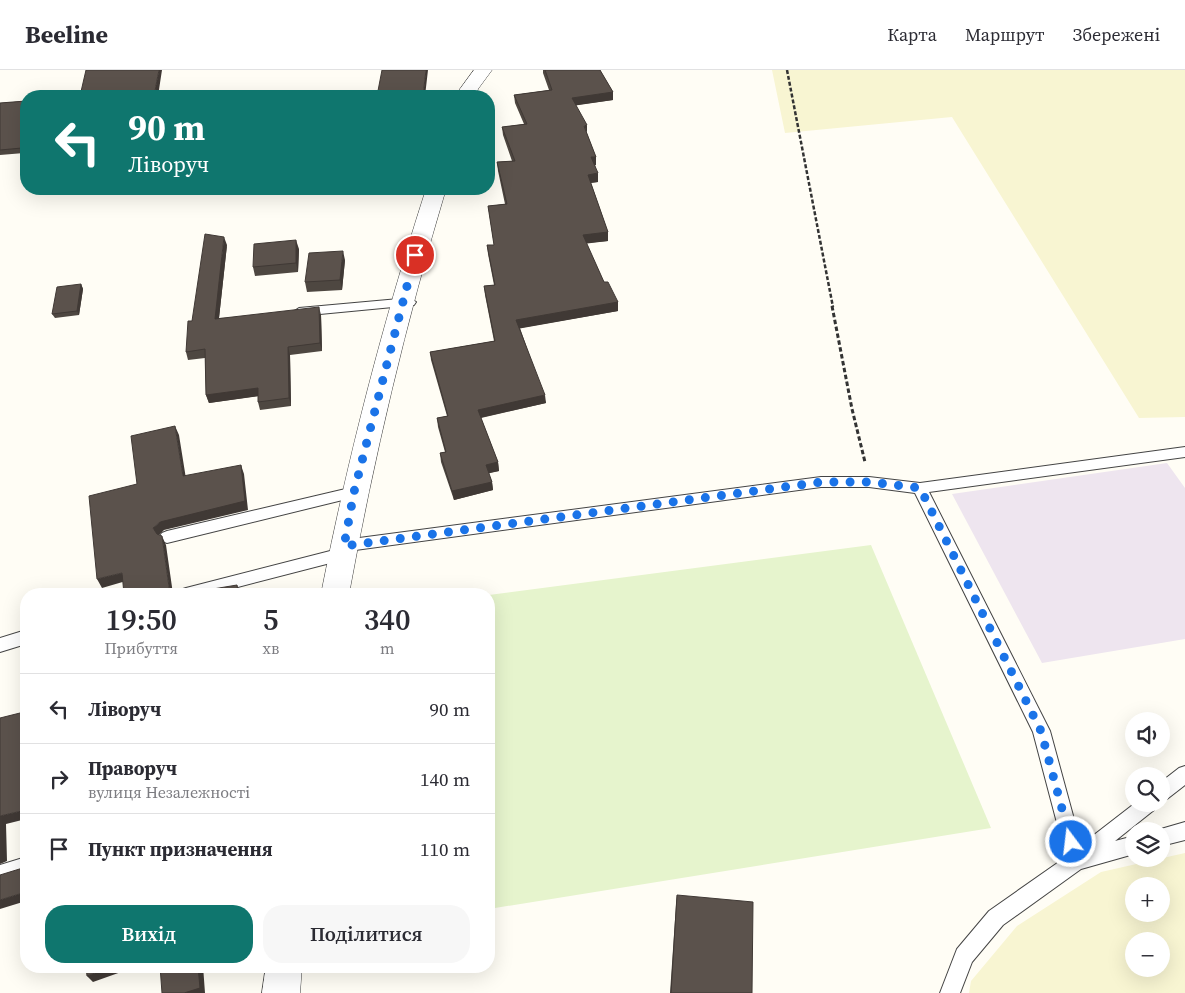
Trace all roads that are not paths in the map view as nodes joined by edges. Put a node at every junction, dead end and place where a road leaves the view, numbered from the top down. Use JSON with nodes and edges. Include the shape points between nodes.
{"nodes":[{"id":1,"x":483,"y":70,"type":"edge"},
{"id":2,"x":469,"y":90,"type":"edge"},
{"id":3,"x":434,"y":195,"type":"edge"},
{"id":4,"x":407,"y":303,"type":"junction"},
{"id":5,"x":285,"y":313,"type":"edge"},
{"id":6,"x":1185,"y":452,"type":"edge"},
{"id":7,"x":920,"y":488,"type":"junction"},
{"id":8,"x":354,"y":492,"type":"junction"},
{"id":9,"x":167,"y":537,"type":"dead end"},
{"id":10,"x":343,"y":550,"type":"junction"},
{"id":11,"x":207,"y":588,"type":"edge"},
{"id":12,"x":336,"y":588,"type":"edge"},
{"id":13,"x":20,"y":639,"type":"edge"},
{"id":14,"x":0,"y":645,"type":"edge"},
{"id":15,"x":1185,"y":774,"type":"edge"},
{"id":16,"x":1170,"y":786,"type":"edge"},
{"id":17,"x":1138,"y":812,"type":"edge"},
{"id":18,"x":1185,"y":831,"type":"edge"},
{"id":19,"x":1170,"y":835,"type":"edge"},
{"id":20,"x":1125,"y":847,"type":"edge"},
{"id":21,"x":1076,"y":861,"type":"junction"},
{"id":22,"x":20,"y":868,"type":"edge"},
{"id":23,"x":0,"y":874,"type":"edge"},
{"id":24,"x":283,"y":973,"type":"edge"},
{"id":25,"x":281,"y":993,"type":"edge"},
{"id":26,"x":950,"y":993,"type":"edge"}],
"edges":[{"from":1,"to":2,"type":"street"},
{"from":3,"to":4,"type":"street","via":[[415,255]]},
{"from":4,"to":5,"type":"lane"},
{"from":4,"to":8,"type":"street"},
{"from":6,"to":7,"type":"lane"},
{"from":7,"to":10,"type":"lane","via":[[870,482],[822,482]]},
{"from":7,"to":21,"type":"lane","via":[[1041,731]]},
{"from":8,"to":9,"type":"lane"},
{"from":8,"to":10,"type":"street"},
{"from":10,"to":11,"type":"lane"},
{"from":10,"to":12,"type":"street"},
{"from":13,"to":14,"type":"lane"},
{"from":15,"to":16,"type":"lane"},
{"from":17,"to":21,"type":"lane"},
{"from":18,"to":19,"type":"lane"},
{"from":20,"to":21,"type":"lane"},
{"from":21,"to":26,"type":"lane","via":[[996,918],[964,956]]},
{"from":22,"to":23,"type":"lane"},
{"from":24,"to":25,"type":"street"}]}
